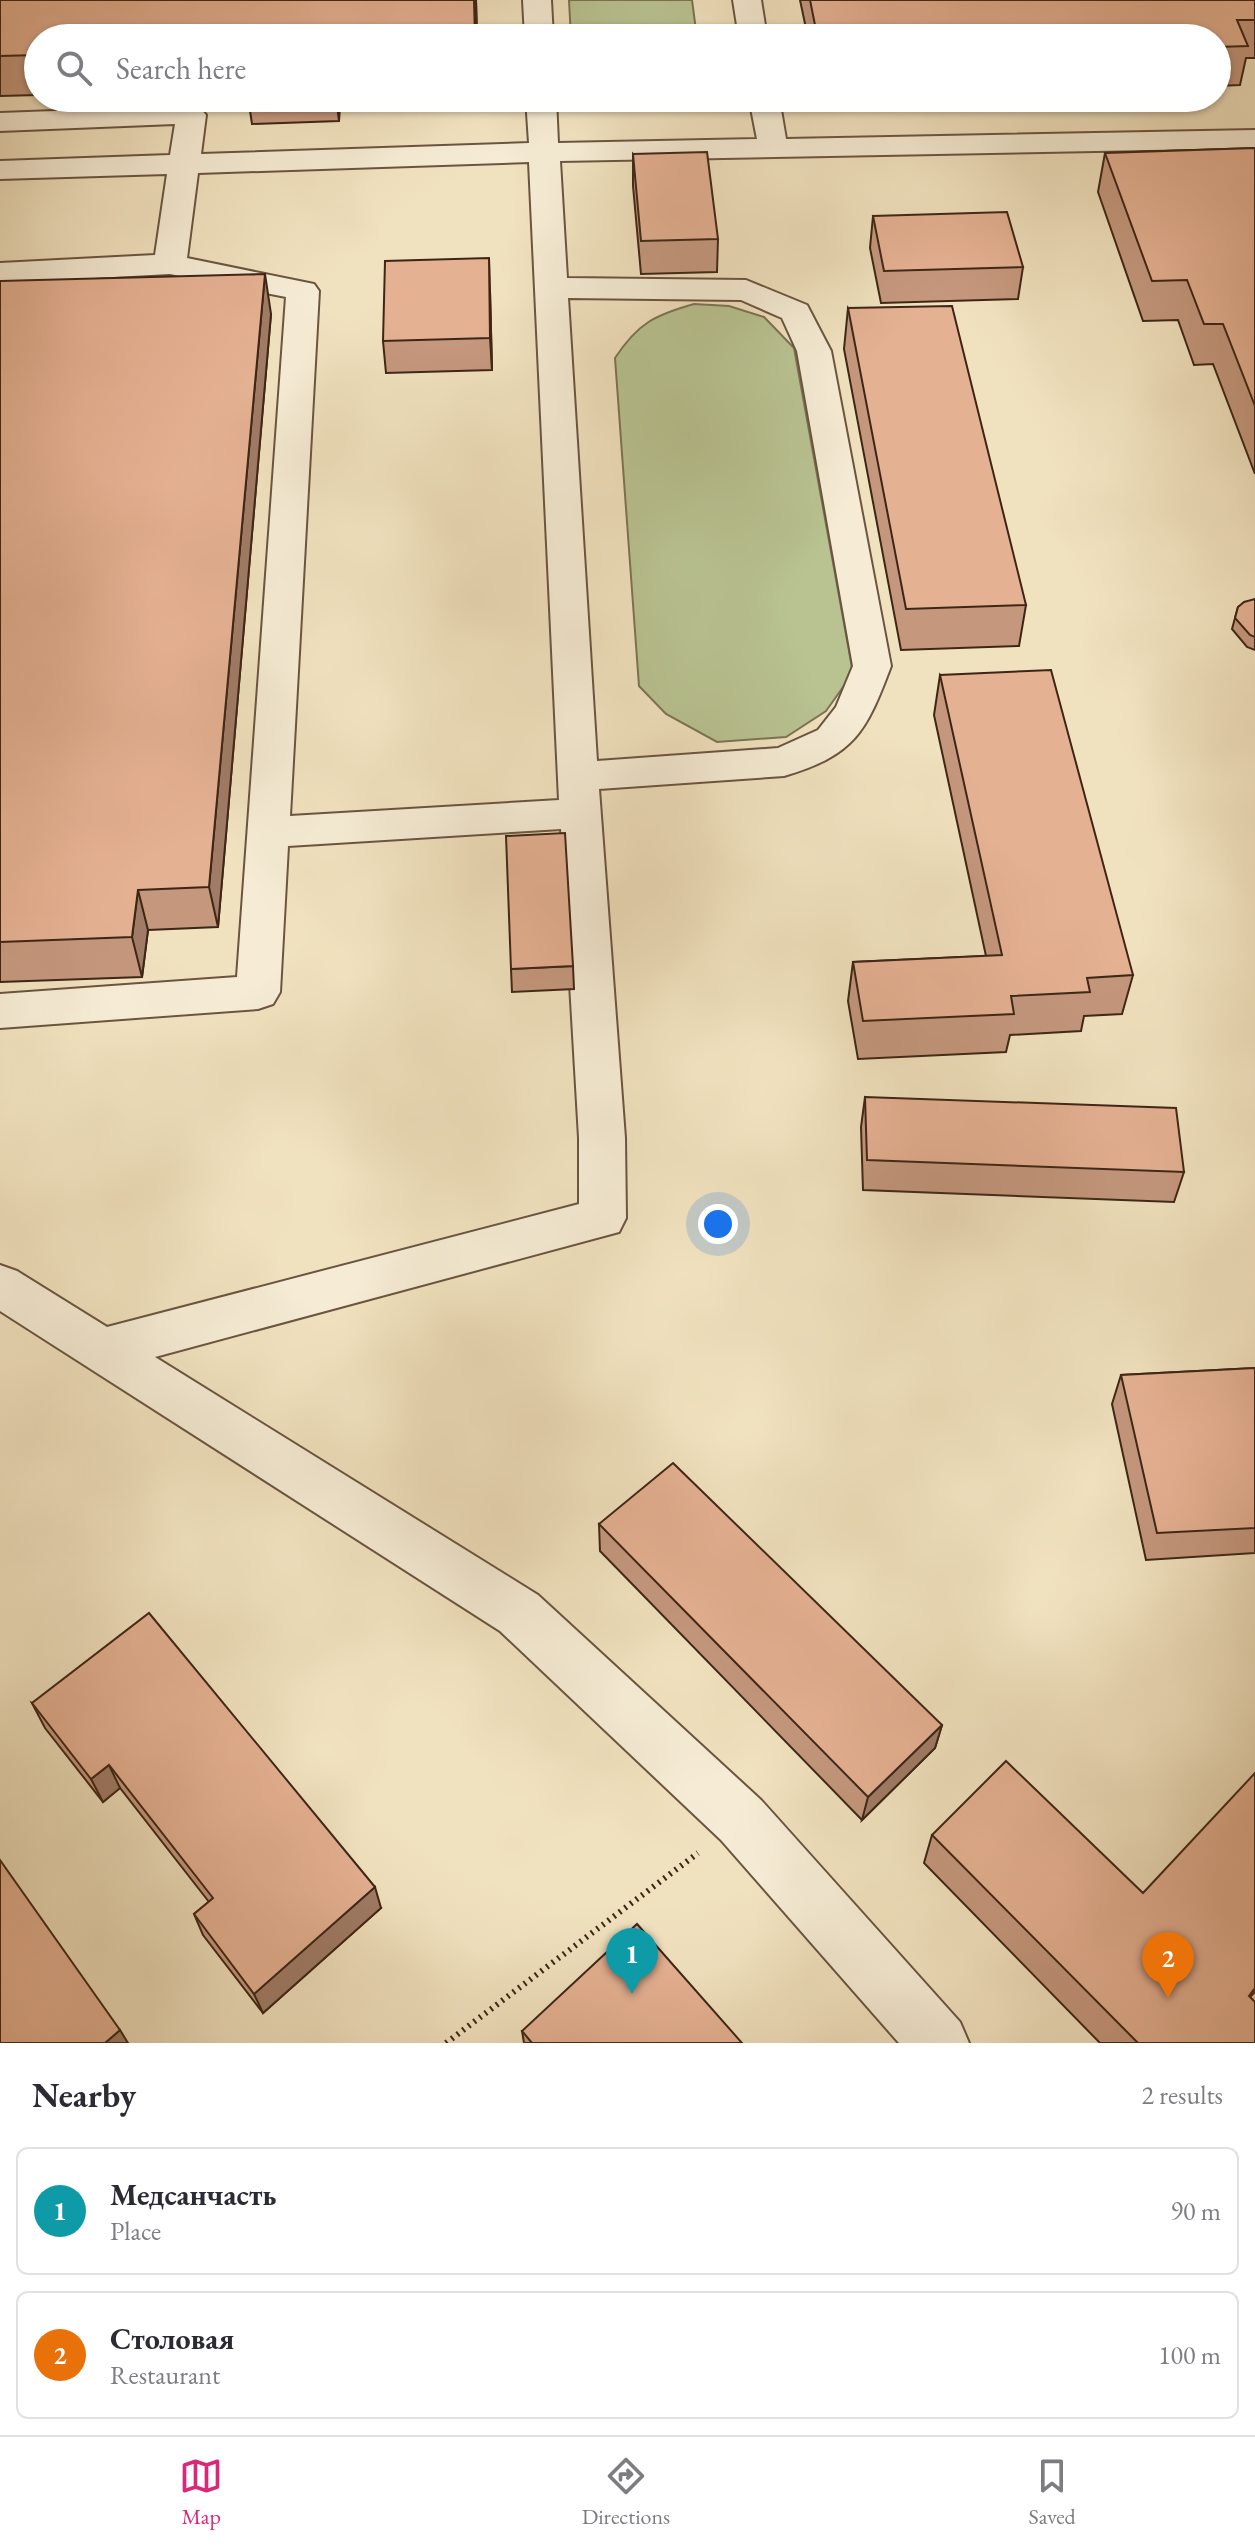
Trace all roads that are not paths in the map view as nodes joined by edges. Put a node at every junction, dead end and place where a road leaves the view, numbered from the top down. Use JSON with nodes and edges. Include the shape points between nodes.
{"nodes":[{"id":1,"x":537,"y":0,"type":"edge"},
{"id":2,"x":747,"y":0,"type":"edge"},
{"id":3,"x":538,"y":24,"type":"edge"},
{"id":4,"x":751,"y":24,"type":"edge"},
{"id":5,"x":542,"y":112,"type":"edge"},
{"id":6,"x":767,"y":112,"type":"edge"},
{"id":7,"x":0,"y":122,"type":"edge"},
{"id":8,"x":1255,"y":139,"type":"edge"},
{"id":9,"x":773,"y":147,"type":"junction"},
{"id":10,"x":544,"y":152,"type":"junction"},
{"id":11,"x":182,"y":164,"type":"junction"},
{"id":12,"x":0,"y":170,"type":"edge"},
{"id":13,"x":170,"y":264,"type":"junction"},
{"id":14,"x":0,"y":273,"type":"edge"},
{"id":15,"x":552,"y":288,"type":"junction"},
{"id":16,"x":579,"y":794,"type":"junction"},
{"id":17,"x":268,"y":832,"type":"junction"},
{"id":18,"x":0,"y":1011,"type":"edge"},
{"id":19,"x":0,"y":1286,"type":"edge"},
{"id":20,"x":101,"y":1350,"type":"junction"},
{"id":21,"x":939,"y":2043,"type":"edge"}],
"edges":[{"from":1,"to":3,"type":"street"},
{"from":2,"to":4,"type":"street"},
{"from":5,"to":10,"type":"street"},
{"from":6,"to":9,"type":"street"},
{"from":7,"to":11,"type":"street","via":[[191,115]]},
{"from":8,"to":9,"type":"street"},
{"from":9,"to":10,"type":"street"},
{"from":10,"to":11,"type":"street"},
{"from":10,"to":15,"type":"street"},
{"from":11,"to":12,"type":"street"},
{"from":11,"to":13,"type":"street"},
{"from":13,"to":14,"type":"street"},
{"from":13,"to":17,"type":"street","via":[[303,291]]},
{"from":15,"to":16,"type":"street"},
{"from":15,"to":16,"type":"street","via":[[746,290],[795,312],[814,351],[872,666],[854,712],[832,740],[784,762]]},
{"from":16,"to":17,"type":"street"},
{"from":16,"to":20,"type":"street","via":[[602,1138],[602,1218]]},
{"from":17,"to":18,"type":"street","via":[[258,992]]},
{"from":19,"to":20,"type":"street"},
{"from":20,"to":21,"type":"street","via":[[519,1613],[741,1820]]}]}
